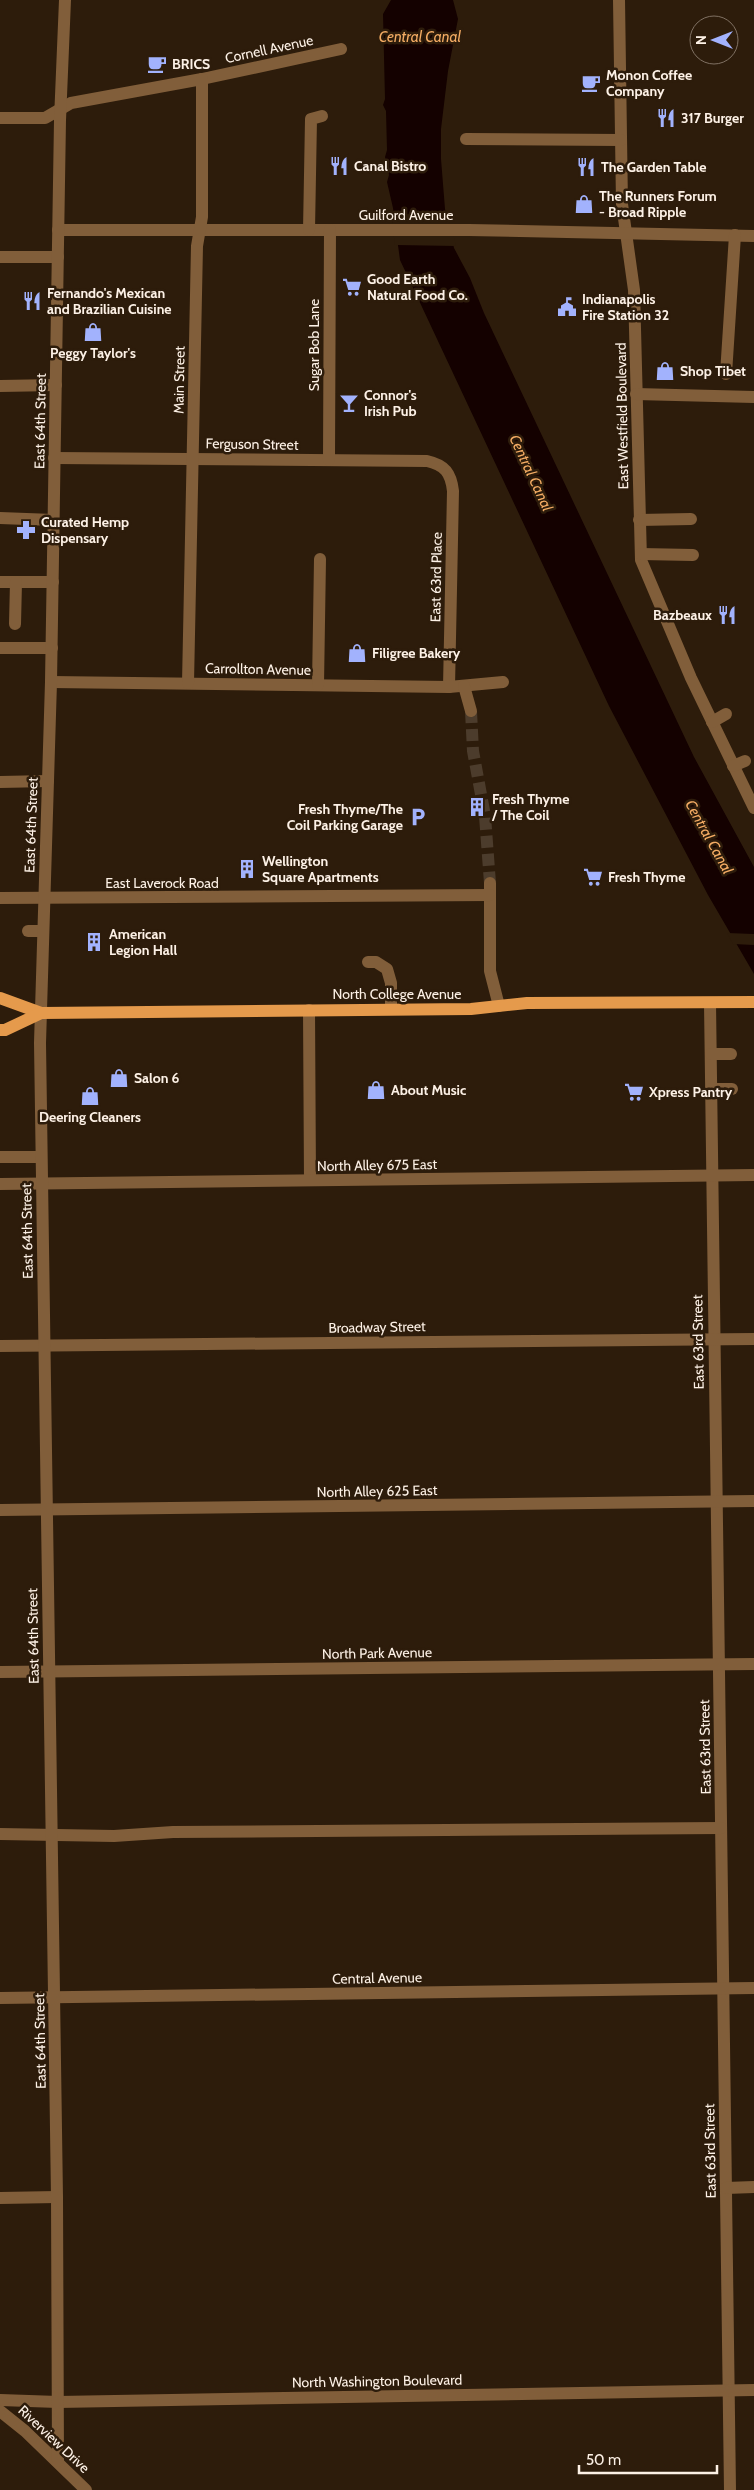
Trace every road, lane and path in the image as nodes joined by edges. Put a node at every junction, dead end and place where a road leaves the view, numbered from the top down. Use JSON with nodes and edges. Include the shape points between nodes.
{"nodes":[{"id":1,"x":65,"y":0,"type":"edge"},
{"id":2,"x":619,"y":0,"type":"edge"},
{"id":3,"x":341,"y":49,"type":"dead end"},
{"id":4,"x":202,"y":79,"type":"junction"},
{"id":5,"x":60,"y":107,"type":"junction"},
{"id":6,"x":322,"y":116,"type":"dead end"},
{"id":7,"x":0,"y":118,"type":"edge"},
{"id":8,"x":466,"y":139,"type":"dead end"},
{"id":9,"x":621,"y":140,"type":"junction"},
{"id":10,"x":58,"y":230,"type":"junction"},
{"id":11,"x":200,"y":230,"type":"junction"},
{"id":12,"x":309,"y":230,"type":"junction"},
{"id":13,"x":330,"y":230,"type":"junction"},
{"id":14,"x":627,"y":234,"type":"junction"},
{"id":15,"x":735,"y":235,"type":"junction"},
{"id":16,"x":754,"y":236,"type":"edge"},
{"id":17,"x":0,"y":257,"type":"edge"},
{"id":18,"x":58,"y":257,"type":"junction"},
{"id":19,"x":726,"y":374,"type":"dead end"},
{"id":20,"x":56,"y":385,"type":"junction"},
{"id":21,"x":0,"y":386,"type":"edge"},
{"id":22,"x":636,"y":394,"type":"junction"},
{"id":23,"x":754,"y":396,"type":"edge"},
{"id":24,"x":54,"y":458,"type":"junction"},
{"id":25,"x":192,"y":458,"type":"junction"},
{"id":26,"x":328,"y":460,"type":"junction"},
{"id":27,"x":447,"y":470,"type":"joint"},
{"id":28,"x":0,"y":518,"type":"edge"},
{"id":29,"x":691,"y":519,"type":"dead end"},
{"id":30,"x":54,"y":520,"type":"junction"},
{"id":31,"x":639,"y":520,"type":"junction"},
{"id":32,"x":640,"y":554,"type":"junction"},
{"id":33,"x":693,"y":555,"type":"dead end"},
{"id":34,"x":320,"y":559,"type":"dead end"},
{"id":35,"x":0,"y":582,"type":"edge"},
{"id":36,"x":16,"y":582,"type":"junction"},
{"id":37,"x":52,"y":582,"type":"junction"},
{"id":38,"x":15,"y":624,"type":"dead end"},
{"id":39,"x":0,"y":648,"type":"edge"},
{"id":40,"x":52,"y":648,"type":"junction"},
{"id":41,"x":51,"y":682,"type":"junction"},
{"id":42,"x":503,"y":682,"type":"dead end"},
{"id":43,"x":188,"y":683,"type":"junction"},
{"id":44,"x":318,"y":685,"type":"junction"},
{"id":45,"x":464,"y":686,"type":"junction"},
{"id":46,"x":449,"y":687,"type":"junction"},
{"id":47,"x":471,"y":711,"type":"tunnel mouth"},
{"id":48,"x":726,"y":714,"type":"dead end"},
{"id":49,"x":712,"y":722,"type":"junction"},
{"id":50,"x":48,"y":781,"type":"junction"},
{"id":51,"x":0,"y":782,"type":"edge"},
{"id":52,"x":754,"y":808,"type":"edge"},
{"id":53,"x":0,"y":898,"type":"edge"},
{"id":54,"x":44,"y":898,"type":"junction"},
{"id":55,"x":28,"y":931,"type":"dead end"},
{"id":56,"x":43,"y":931,"type":"junction"},
{"id":57,"x":368,"y":962,"type":"dead end"},
{"id":58,"x":0,"y":998,"type":"edge"},
{"id":59,"x":754,"y":1002,"type":"edge"},
{"id":60,"x":710,"y":1003,"type":"junction"},
{"id":61,"x":498,"y":1006,"type":"junction"},
{"id":62,"x":391,"y":1009,"type":"junction"},
{"id":63,"x":309,"y":1010,"type":"junction"},
{"id":64,"x":41,"y":1014,"type":"junction"},
{"id":65,"x":0,"y":1030,"type":"edge"},
{"id":66,"x":711,"y":1054,"type":"junction"},
{"id":67,"x":731,"y":1054,"type":"dead end"},
{"id":68,"x":711,"y":1089,"type":"junction"},
{"id":69,"x":732,"y":1089,"type":"dead end"},
{"id":70,"x":0,"y":1157,"type":"edge"},
{"id":71,"x":41,"y":1157,"type":"junction"},
{"id":72,"x":754,"y":1175,"type":"edge"},
{"id":73,"x":711,"y":1176,"type":"junction"},
{"id":74,"x":310,"y":1180,"type":"junction"},
{"id":75,"x":0,"y":1184,"type":"edge"},
{"id":76,"x":41,"y":1184,"type":"junction"},
{"id":77,"x":713,"y":1339,"type":"junction"},
{"id":78,"x":754,"y":1339,"type":"edge"},
{"id":79,"x":0,"y":1346,"type":"edge"},
{"id":80,"x":43,"y":1346,"type":"junction"},
{"id":81,"x":716,"y":1502,"type":"junction"},
{"id":82,"x":754,"y":1502,"type":"edge"},
{"id":83,"x":46,"y":1509,"type":"junction"},
{"id":84,"x":0,"y":1510,"type":"edge"},
{"id":85,"x":754,"y":1664,"type":"edge"},
{"id":86,"x":718,"y":1665,"type":"junction"},
{"id":87,"x":0,"y":1672,"type":"edge"},
{"id":88,"x":49,"y":1672,"type":"junction"},
{"id":89,"x":721,"y":1828,"type":"junction"},
{"id":90,"x":0,"y":1834,"type":"edge"},
{"id":91,"x":51,"y":1834,"type":"junction"},
{"id":92,"x":754,"y":1988,"type":"edge"},
{"id":93,"x":724,"y":1989,"type":"junction"},
{"id":94,"x":54,"y":1997,"type":"junction"},
{"id":95,"x":0,"y":1998,"type":"edge"},
{"id":96,"x":754,"y":2187,"type":"edge"},
{"id":97,"x":726,"y":2188,"type":"junction"},
{"id":98,"x":57,"y":2197,"type":"junction"},
{"id":99,"x":0,"y":2198,"type":"edge"},
{"id":100,"x":728,"y":2390,"type":"junction"},
{"id":101,"x":754,"y":2390,"type":"edge"},
{"id":102,"x":0,"y":2400,"type":"edge"},
{"id":103,"x":58,"y":2402,"type":"junction"},
{"id":104,"x":0,"y":2412,"type":"edge"},
{"id":105,"x":58,"y":2461,"type":"junction"},
{"id":106,"x":86,"y":2490,"type":"edge"},
{"id":107,"x":730,"y":2490,"type":"edge"}],
"edges":[{"from":1,"to":5,"type":"street","name":"East 64th Street"},
{"from":2,"to":9,"type":"street","name":"East Westfield Boulevard"},
{"from":3,"to":4,"type":"street","name":"Cornell Avenue"},
{"from":4,"to":5,"type":"street","name":"Cornell Avenue"},
{"from":4,"to":11,"type":"street","name":"Main Street"},
{"from":5,"to":7,"type":"street","name":"Cornell Avenue","via":[[45,118]]},
{"from":5,"to":10,"type":"street","name":"East 64th Street"},
{"from":6,"to":12,"type":"street","via":[[311,119]]},
{"from":8,"to":9,"type":"street"},
{"from":9,"to":14,"type":"street","name":"East Westfield Boulevard","via":[[622,204]]},
{"from":10,"to":11,"type":"street","name":"Guilford Avenue"},
{"from":10,"to":18,"type":"street","name":"East 64th Street"},
{"from":11,"to":12,"type":"street","name":"Guilford Avenue"},
{"from":11,"to":25,"type":"street","name":"Main Street"},
{"from":12,"to":13,"type":"street","name":"Guilford Avenue"},
{"from":13,"to":14,"type":"street","name":"Guilford Avenue"},
{"from":13,"to":26,"type":"street","name":"Sugar Bob Lane"},
{"from":14,"to":15,"type":"street","name":"Guilford Avenue"},
{"from":14,"to":22,"type":"street","name":"East Westfield Boulevard","via":[[634,290]]},
{"from":15,"to":16,"type":"street","name":"Guilford Avenue"},
{"from":15,"to":19,"type":"street"},
{"from":17,"to":18,"type":"street"},
{"from":18,"to":20,"type":"street","name":"East 64th Street"},
{"from":20,"to":21,"type":"street"},
{"from":20,"to":24,"type":"street","name":"East 64th Street"},
{"from":22,"to":23,"type":"street"},
{"from":22,"to":31,"type":"street","name":"East Westfield Boulevard"},
{"from":24,"to":25,"type":"street","name":"Ferguson Street"},
{"from":24,"to":30,"type":"street","name":"East 64th Street"},
{"from":25,"to":26,"type":"street","name":"Ferguson Street"},
{"from":25,"to":43,"type":"street","name":"Main Street"},
{"from":26,"to":27,"type":"street","name":"Ferguson Street","via":[[427,461]]},
{"from":27,"to":46,"type":"street","name":"East 63rd Place","via":[[454,491]]},
{"from":28,"to":30,"type":"street"},
{"from":29,"to":31,"type":"street"},
{"from":30,"to":37,"type":"street","name":"East 64th Street"},
{"from":31,"to":32,"type":"street","name":"East Westfield Boulevard"},
{"from":32,"to":33,"type":"street"},
{"from":32,"to":49,"type":"street","name":"East Westfield Boulevard","via":[[657,602]]},
{"from":34,"to":44,"type":"street"},
{"from":35,"to":36,"type":"street"},
{"from":36,"to":37,"type":"street"},
{"from":36,"to":38,"type":"street"},
{"from":37,"to":40,"type":"street","name":"East 64th Street"},
{"from":39,"to":40,"type":"street"},
{"from":40,"to":41,"type":"street","name":"East 64th Street"},
{"from":41,"to":43,"type":"street","name":"Carrollton Avenue"},
{"from":41,"to":50,"type":"street","name":"East 64th Street"},
{"from":42,"to":45,"type":"street","name":"Carrollton Avenue"},
{"from":43,"to":44,"type":"street","name":"Carrollton Avenue"},
{"from":44,"to":46,"type":"street","name":"Carrollton Avenue"},
{"from":45,"to":46,"type":"street","name":"Carrollton Avenue"},
{"from":45,"to":47,"type":"street"},
{"from":48,"to":49,"type":"street"},
{"from":49,"to":52,"type":"street","name":"East Westfield Boulevard","via":[[739,764]]},
{"from":50,"to":51,"type":"street"},
{"from":50,"to":54,"type":"street","name":"East 64th Street"},
{"from":53,"to":54,"type":"street","name":"East Laverock Road"},
{"from":54,"to":56,"type":"street","name":"East 64th Street"},
{"from":54,"to":61,"type":"street","name":"East Laverock Road","via":[[290,898],[490,889],[490,972]]},
{"from":55,"to":56,"type":"street"},
{"from":56,"to":64,"type":"street","name":"East 64th Street"},
{"from":57,"to":62,"type":"street","via":[[376,962],[387,969],[391,982]]},
{"from":58,"to":64,"type":"main road","name":"North College Avenue"},
{"from":59,"to":60,"type":"main road","name":"North College Avenue"},
{"from":60,"to":61,"type":"main road","name":"North College Avenue","via":[[528,1003]]},
{"from":60,"to":66,"type":"street","name":"East 63rd Street"},
{"from":61,"to":62,"type":"main road","name":"North College Avenue"},
{"from":62,"to":63,"type":"main road","name":"North College Avenue"},
{"from":63,"to":64,"type":"main road","name":"North College Avenue"},
{"from":63,"to":74,"type":"street"},
{"from":64,"to":65,"type":"main road","name":"North College Avenue"},
{"from":64,"to":71,"type":"street","name":"East 64th Street"},
{"from":66,"to":67,"type":"street"},
{"from":66,"to":68,"type":"street","name":"East 63rd Street"},
{"from":68,"to":69,"type":"street"},
{"from":68,"to":73,"type":"street","name":"East 63rd Street"},
{"from":70,"to":71,"type":"street"},
{"from":71,"to":76,"type":"street","name":"East 64th Street"},
{"from":72,"to":73,"type":"street","name":"North Alley 675 East"},
{"from":73,"to":74,"type":"street","name":"North Alley 675 East"},
{"from":73,"to":77,"type":"street","name":"East 63rd Street"},
{"from":74,"to":76,"type":"street","name":"North Alley 675 East"},
{"from":75,"to":76,"type":"street","name":"North Alley 675 East"},
{"from":76,"to":80,"type":"street","name":"East 64th Street"},
{"from":77,"to":78,"type":"street","name":"Broadway Street"},
{"from":77,"to":80,"type":"street","name":"Broadway Street"},
{"from":77,"to":81,"type":"street","name":"East 63rd Street"},
{"from":79,"to":80,"type":"street","name":"Broadway Street"},
{"from":80,"to":83,"type":"street","name":"East 64th Street"},
{"from":81,"to":82,"type":"street","name":"North Alley 625 East"},
{"from":81,"to":83,"type":"street","name":"North Alley 625 East"},
{"from":81,"to":86,"type":"street","name":"East 63rd Street"},
{"from":83,"to":84,"type":"street","name":"North Alley 625 East"},
{"from":83,"to":88,"type":"street","name":"East 64th Street"},
{"from":85,"to":86,"type":"street","name":"North Park Avenue"},
{"from":86,"to":88,"type":"street","name":"North Park Avenue"},
{"from":86,"to":89,"type":"street","name":"East 63rd Street"},
{"from":87,"to":88,"type":"street","name":"North Park Avenue"},
{"from":88,"to":91,"type":"street","name":"East 64th Street"},
{"from":89,"to":91,"type":"street","via":[[173,1832],[114,1836]]},
{"from":89,"to":93,"type":"street","name":"East 63rd Street"},
{"from":90,"to":91,"type":"street"},
{"from":91,"to":94,"type":"street","name":"East 64th Street"},
{"from":92,"to":93,"type":"street","name":"Central Avenue"},
{"from":93,"to":94,"type":"street","name":"Central Avenue"},
{"from":93,"to":97,"type":"street","name":"East 63rd Street"},
{"from":94,"to":95,"type":"street","name":"Central Avenue"},
{"from":94,"to":98,"type":"street","name":"East 64th Street"},
{"from":96,"to":97,"type":"street"},
{"from":97,"to":100,"type":"street","name":"East 63rd Street"},
{"from":98,"to":99,"type":"street"},
{"from":98,"to":103,"type":"street","name":"East 64th Street"},
{"from":100,"to":101,"type":"street","name":"North Washington Boulevard"},
{"from":100,"to":103,"type":"street","name":"North Washington Boulevard"},
{"from":100,"to":107,"type":"street","name":"East 63rd Street"},
{"from":102,"to":103,"type":"street","name":"North Washington Boulevard"},
{"from":103,"to":105,"type":"street","name":"East 64th Street"},
{"from":104,"to":105,"type":"street","name":"Riverview Drive"},
{"from":105,"to":106,"type":"street","name":"Riverview Drive"}]}
